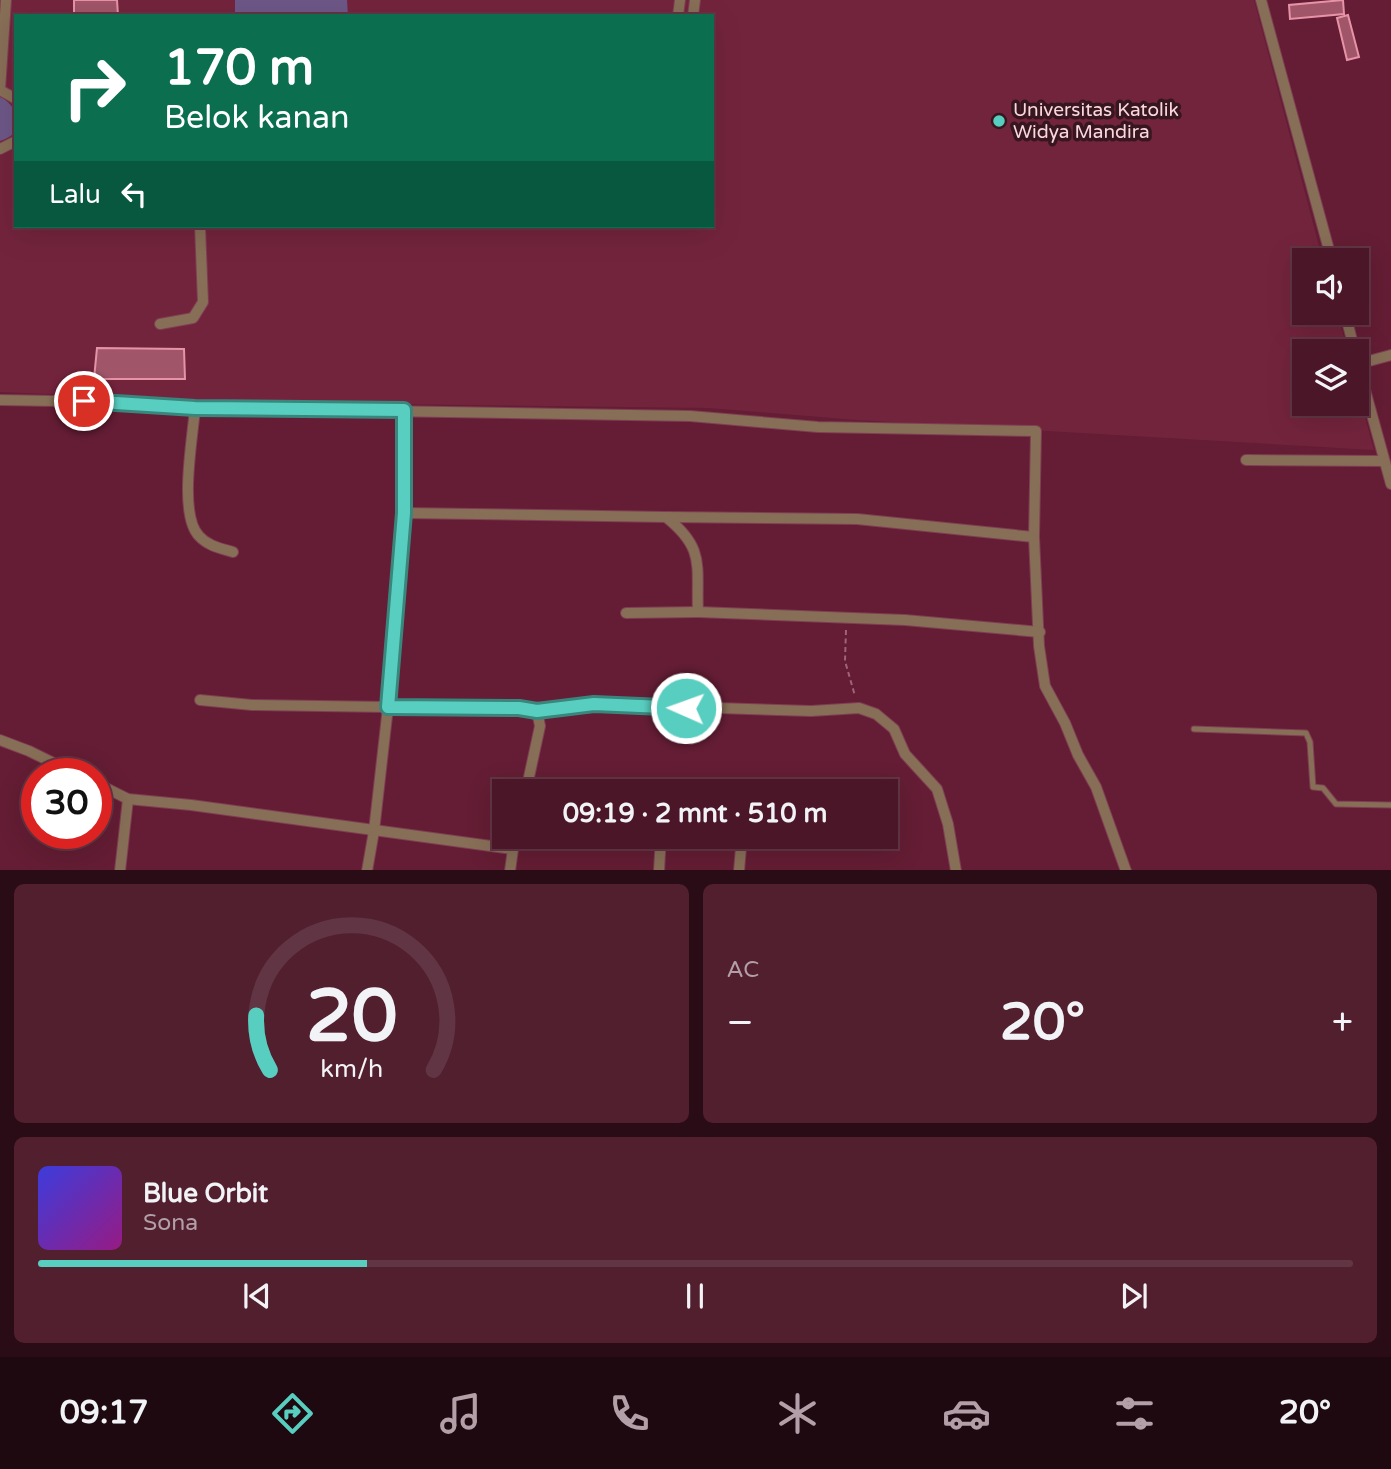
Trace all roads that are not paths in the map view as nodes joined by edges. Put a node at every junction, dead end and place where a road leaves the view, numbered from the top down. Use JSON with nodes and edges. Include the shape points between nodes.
{"nodes":[{"id":1,"x":6,"y":0,"type":"edge"},
{"id":2,"x":1261,"y":0,"type":"edge"},
{"id":3,"x":0,"y":90,"type":"edge"},
{"id":4,"x":200,"y":228,"type":"edge"},
{"id":5,"x":1328,"y":248,"type":"edge"},
{"id":6,"x":160,"y":324,"type":"dead end"},
{"id":7,"x":1391,"y":355,"type":"edge"},
{"id":8,"x":1369,"y":359,"type":"edge"},
{"id":9,"x":0,"y":400,"type":"edge"},
{"id":10,"x":1369,"y":405,"type":"edge"},
{"id":11,"x":195,"y":408,"type":"junction"},
{"id":12,"x":404,"y":410,"type":"junction"},
{"id":13,"x":1246,"y":460,"type":"dead end"},
{"id":14,"x":1384,"y":461,"type":"junction"},
{"id":15,"x":1391,"y":484,"type":"edge"},
{"id":16,"x":404,"y":513,"type":"junction"},
{"id":17,"x":666,"y":517,"type":"junction"},
{"id":18,"x":1034,"y":537,"type":"junction"},
{"id":19,"x":233,"y":552,"type":"dead end"},
{"id":20,"x":698,"y":612,"type":"junction"},
{"id":21,"x":626,"y":613,"type":"dead end"},
{"id":22,"x":1040,"y":632,"type":"junction"},
{"id":23,"x":200,"y":699,"type":"dead end"},
{"id":24,"x":388,"y":707,"type":"junction"},
{"id":25,"x":537,"y":711,"type":"junction"},
{"id":26,"x":1194,"y":729,"type":"dead end"},
{"id":27,"x":0,"y":740,"type":"edge"},
{"id":28,"x":43,"y":758,"type":"edge"},
{"id":29,"x":529,"y":779,"type":"edge"},
{"id":30,"x":112,"y":791,"type":"edge"},
{"id":31,"x":128,"y":799,"type":"junction"},
{"id":32,"x":1391,"y":805,"type":"edge"},
{"id":33,"x":374,"y":831,"type":"junction"},
{"id":34,"x":492,"y":846,"type":"edge"},
{"id":35,"x":513,"y":849,"type":"edge"},
{"id":36,"x":660,"y":849,"type":"edge"},
{"id":37,"x":741,"y":849,"type":"edge"},
{"id":38,"x":120,"y":870,"type":"edge"},
{"id":39,"x":367,"y":870,"type":"edge"},
{"id":40,"x":510,"y":870,"type":"edge"},
{"id":41,"x":659,"y":870,"type":"edge"},
{"id":42,"x":739,"y":870,"type":"edge"},
{"id":43,"x":956,"y":870,"type":"edge"},
{"id":44,"x":1126,"y":870,"type":"edge"}],
"edges":[{"from":1,"to":3,"type":"street"},
{"from":2,"to":5,"type":"street"},
{"from":4,"to":6,"type":"street","via":[[203,302],[193,318]]},
{"from":7,"to":8,"type":"street"},
{"from":9,"to":11,"type":"street"},
{"from":10,"to":14,"type":"street"},
{"from":11,"to":12,"type":"street"},
{"from":11,"to":19,"type":"street","via":[[190,464],[192,525],[210,545]]},
{"from":12,"to":16,"type":"street"},
{"from":12,"to":18,"type":"street","via":[[1036,431]]},
{"from":13,"to":14,"type":"street"},
{"from":14,"to":15,"type":"street"},
{"from":16,"to":17,"type":"street"},
{"from":16,"to":24,"type":"street"},
{"from":17,"to":18,"type":"street","via":[[857,519]]},
{"from":17,"to":20,"type":"street","via":[[687,535],[698,557]]},
{"from":18,"to":22,"type":"street"},
{"from":20,"to":21,"type":"street"},
{"from":20,"to":22,"type":"street","via":[[905,620]]},
{"from":22,"to":44,"type":"street","via":[[1045,687],[1096,787]]},
{"from":23,"to":24,"type":"street","via":[[252,705]]},
{"from":24,"to":25,"type":"street"},
{"from":24,"to":33,"type":"street"},
{"from":25,"to":29,"type":"street","via":[[540,726]]},
{"from":25,"to":43,"type":"street","via":[[594,704],[811,711],[859,708],[887,721],[905,754],[937,789]]},
{"from":26,"to":32,"type":"lane","via":[[1306,733],[1313,787],[1323,788],[1336,804]]},
{"from":27,"to":28,"type":"street"},
{"from":30,"to":31,"type":"street"},
{"from":31,"to":33,"type":"street"},
{"from":31,"to":38,"type":"street"},
{"from":33,"to":34,"type":"street"},
{"from":33,"to":39,"type":"street"},
{"from":35,"to":40,"type":"street"},
{"from":36,"to":41,"type":"street"},
{"from":37,"to":42,"type":"street"}]}
